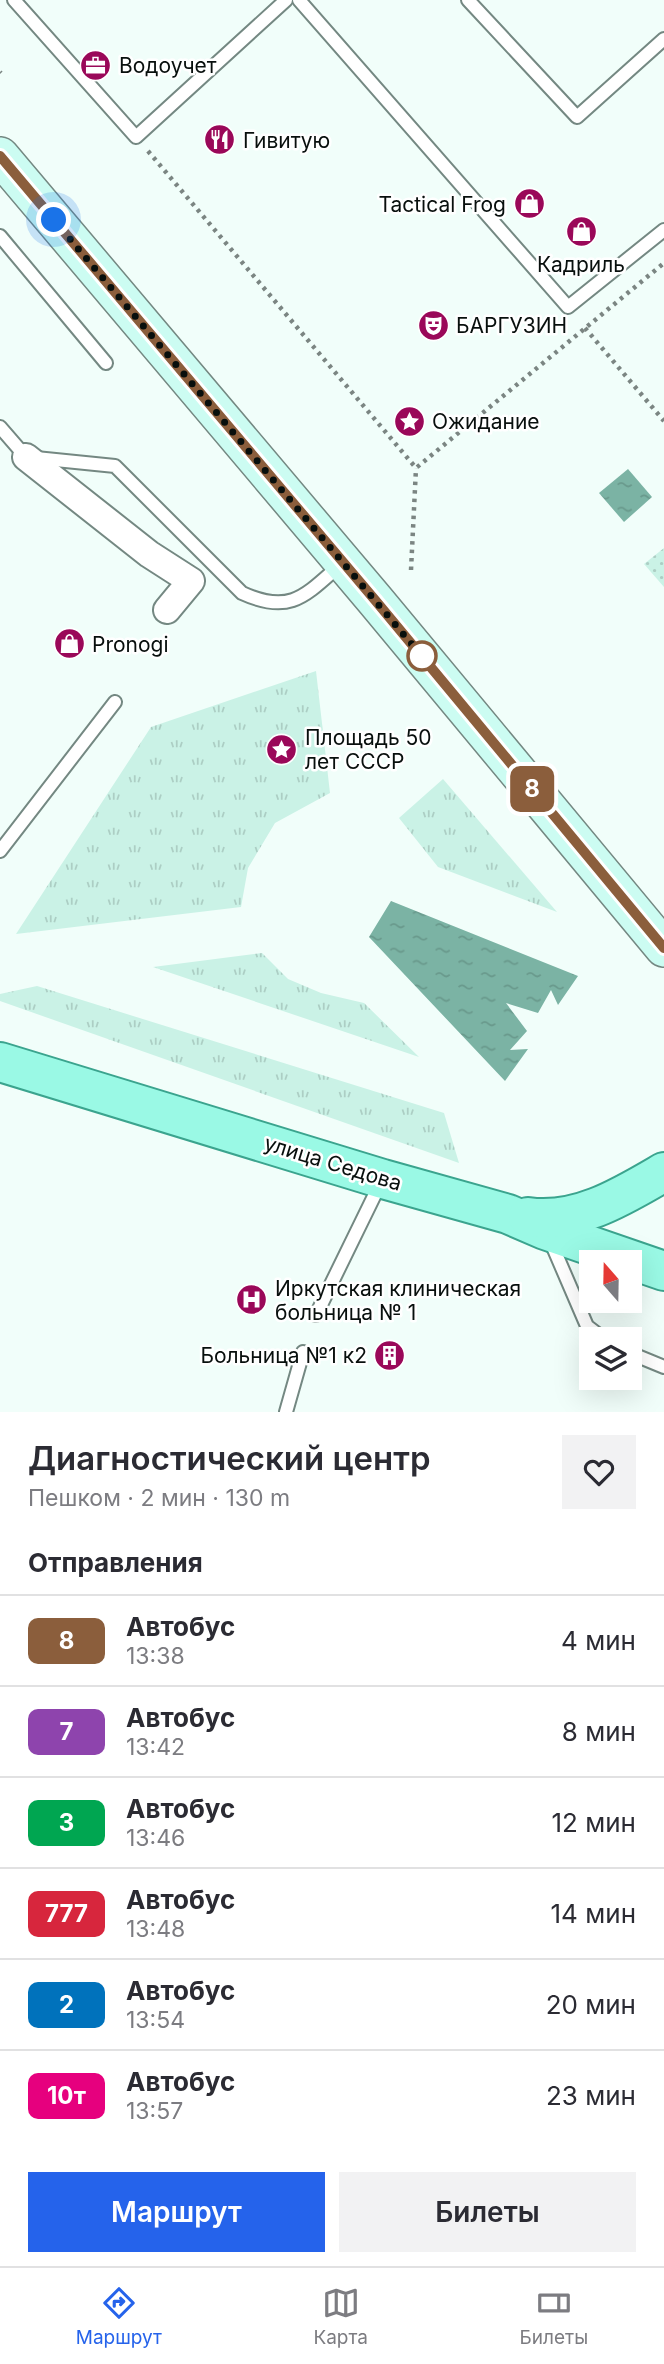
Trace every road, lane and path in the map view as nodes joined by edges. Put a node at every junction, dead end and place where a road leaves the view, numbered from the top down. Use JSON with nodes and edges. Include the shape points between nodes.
{"nodes":[{"id":1,"x":14,"y":0,"type":"edge"},
{"id":2,"x":286,"y":0,"type":"edge"},
{"id":3,"x":299,"y":0,"type":"edge"},
{"id":4,"x":468,"y":0,"type":"edge"},
{"id":5,"x":664,"y":39,"type":"edge"},
{"id":6,"x":136,"y":137,"type":"junction"},
{"id":7,"x":0,"y":156,"type":"edge"},
{"id":8,"x":664,"y":230,"type":"edge"},
{"id":9,"x":0,"y":236,"type":"edge"},
{"id":10,"x":664,"y":263,"type":"edge"},
{"id":11,"x":584,"y":328,"type":"junction"},
{"id":12,"x":106,"y":363,"type":"dead end"},
{"id":13,"x":664,"y":421,"type":"edge"},
{"id":14,"x":0,"y":427,"type":"edge"},
{"id":15,"x":26,"y":457,"type":"junction"},
{"id":16,"x":416,"y":468,"type":"junction"},
{"id":17,"x":343,"y":563,"type":"junction"},
{"id":18,"x":411,"y":570,"type":"dead end"},
{"id":19,"x":167,"y":610,"type":"dead end"},
{"id":20,"x":116,"y":702,"type":"dead end"},
{"id":21,"x":0,"y":851,"type":"edge"},
{"id":22,"x":664,"y":948,"type":"edge"},
{"id":23,"x":0,"y":1062,"type":"edge"},
{"id":24,"x":664,"y":1172,"type":"edge"},
{"id":25,"x":383,"y":1179,"type":"junction"},
{"id":26,"x":508,"y":1214,"type":"junction"},
{"id":27,"x":545,"y":1230,"type":"junction"},
{"id":28,"x":664,"y":1271,"type":"edge"},
{"id":29,"x":316,"y":1315,"type":"dead end"},
{"id":30,"x":588,"y":1327,"type":"edge"},
{"id":31,"x":303,"y":1352,"type":"dead end"},
{"id":32,"x":642,"y":1358,"type":"edge"},
{"id":33,"x":664,"y":1367,"type":"edge"},
{"id":34,"x":286,"y":1412,"type":"edge"}],
"edges":[{"from":1,"to":6,"type":"lane"},
{"from":2,"to":6,"type":"lane"},
{"from":3,"to":8,"type":"lane","via":[[568,307]]},
{"from":4,"to":5,"type":"lane","via":[[577,117]]},
{"from":6,"to":16,"type":"path"},
{"from":7,"to":17,"type":"main road"},
{"from":9,"to":12,"type":"lane"},
{"from":10,"to":11,"type":"path"},
{"from":11,"to":13,"type":"path"},
{"from":11,"to":16,"type":"path"},
{"from":14,"to":15,"type":"lane"},
{"from":15,"to":17,"type":"lane","via":[[115,466],[242,593],[261,602],[282,604],[303,597]]},
{"from":15,"to":19,"type":"street","via":[[149,554],[191,581]]},
{"from":16,"to":18,"type":"path"},
{"from":17,"to":22,"type":"main road"},
{"from":20,"to":21,"type":"lane"},
{"from":23,"to":25,"type":"main road","name":"улица Седова"},
{"from":24,"to":26,"type":"main road","via":[[595,1208],[540,1219]]},
{"from":25,"to":26,"type":"main road","name":"улица Седова"},
{"from":25,"to":29,"type":"lane"},
{"from":26,"to":27,"type":"main road","name":"улица Седова"},
{"from":27,"to":28,"type":"main road","name":"улица Седова"},
{"from":27,"to":30,"type":"lane"},
{"from":31,"to":34,"type":"lane"},
{"from":32,"to":33,"type":"lane"}]}
